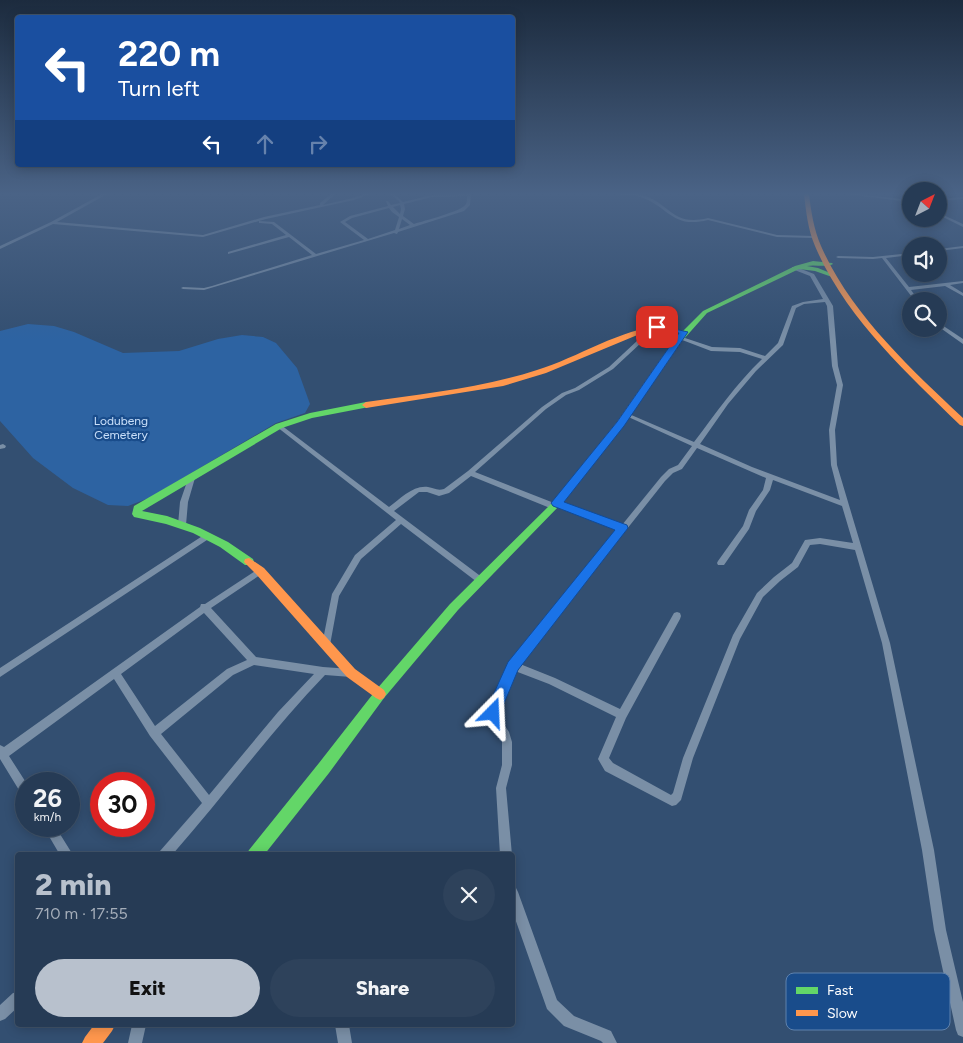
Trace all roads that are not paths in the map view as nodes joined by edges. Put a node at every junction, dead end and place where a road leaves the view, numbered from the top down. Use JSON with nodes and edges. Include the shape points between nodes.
{"nodes":[{"id":1,"x":265,"y":243,"type":"edge"},
{"id":2,"x":297,"y":243,"type":"edge"},
{"id":3,"x":360,"y":243,"type":"edge"},
{"id":4,"x":817,"y":243,"type":"edge"},
{"id":5,"x":820,"y":243,"type":"edge"},
{"id":6,"x":963,"y":247,"type":"edge"},
{"id":7,"x":947,"y":249,"type":"edge"},
{"id":8,"x":230,"y":253,"type":"dead end"},
{"id":9,"x":315,"y":255,"type":"junction"},
{"id":10,"x":902,"y":255,"type":"edge"},
{"id":11,"x":884,"y":258,"type":"junction"},
{"id":12,"x":829,"y":264,"type":"junction"},
{"id":13,"x":797,"y":267,"type":"junction"},
{"id":14,"x":963,"y":282,"type":"edge"},
{"id":15,"x":946,"y":285,"type":"junction"},
{"id":16,"x":183,"y":288,"type":"dead end"},
{"id":17,"x":908,"y":289,"type":"junction"},
{"id":18,"x":910,"y":292,"type":"edge"},
{"id":19,"x":963,"y":296,"type":"edge"},
{"id":20,"x":826,"y":300,"type":"junction"},
{"id":21,"x":650,"y":328,"type":"junction"},
{"id":22,"x":947,"y":331,"type":"edge"},
{"id":23,"x":682,"y":335,"type":"junction"},
{"id":24,"x":963,"y":342,"type":"edge"},
{"id":25,"x":766,"y":358,"type":"junction"},
{"id":26,"x":627,"y":415,"type":"junction"},
{"id":27,"x":963,"y":422,"type":"edge"},
{"id":28,"x":279,"y":426,"type":"junction"},
{"id":29,"x":695,"y":446,"type":"junction"},
{"id":30,"x":470,"y":473,"type":"junction"},
{"id":31,"x":770,"y":477,"type":"junction"},
{"id":32,"x":191,"y":478,"type":"junction"},
{"id":33,"x":845,"y":504,"type":"junction"},
{"id":34,"x":554,"y":505,"type":"junction"},
{"id":35,"x":390,"y":510,"type":"junction"},
{"id":36,"x":401,"y":520,"type":"junction"},
{"id":37,"x":182,"y":525,"type":"junction"},
{"id":38,"x":623,"y":528,"type":"junction"},
{"id":39,"x":207,"y":536,"type":"junction"},
{"id":40,"x":857,"y":547,"type":"junction"},
{"id":41,"x":721,"y":563,"type":"dead end"},
{"id":42,"x":260,"y":572,"type":"junction"},
{"id":43,"x":480,"y":580,"type":"junction"},
{"id":44,"x":204,"y":607,"type":"junction"},
{"id":45,"x":677,"y":616,"type":"dead end"},
{"id":46,"x":326,"y":645,"type":"junction"},
{"id":47,"x":254,"y":661,"type":"junction"},
{"id":48,"x":513,"y":666,"type":"junction"},
{"id":49,"x":323,"y":671,"type":"junction"},
{"id":50,"x":0,"y":673,"type":"edge"},
{"id":51,"x":115,"y":673,"type":"junction"},
{"id":52,"x":351,"y":673,"type":"junction"},
{"id":53,"x":380,"y":694,"type":"junction"},
{"id":54,"x":622,"y":714,"type":"junction"},
{"id":55,"x":154,"y":734,"type":"junction"},
{"id":56,"x":1,"y":752,"type":"edge"},
{"id":57,"x":15,"y":774,"type":"edge"},
{"id":58,"x":209,"y":803,"type":"junction"},
{"id":59,"x":55,"y":837,"type":"edge"},
{"id":60,"x":65,"y":852,"type":"edge"},
{"id":61,"x":167,"y":852,"type":"edge"},
{"id":62,"x":256,"y":852,"type":"edge"},
{"id":63,"x":506,"y":852,"type":"edge"},
{"id":64,"x":515,"y":900,"type":"edge"},
{"id":65,"x":950,"y":973,"type":"edge"},
{"id":66,"x":950,"y":973,"type":"edge"},
{"id":67,"x":15,"y":1001,"type":"edge"},
{"id":68,"x":0,"y":1014,"type":"edge"},
{"id":69,"x":104,"y":1027,"type":"edge"},
{"id":70,"x":139,"y":1027,"type":"edge"},
{"id":71,"x":342,"y":1027,"type":"edge"},
{"id":72,"x":963,"y":1030,"type":"edge"},
{"id":73,"x":91,"y":1043,"type":"edge"},
{"id":74,"x":135,"y":1043,"type":"edge"},
{"id":75,"x":345,"y":1043,"type":"edge"},
{"id":76,"x":610,"y":1043,"type":"edge"}],
"edges":[{"from":1,"to":8,"type":"street"},
{"from":2,"to":9,"type":"street"},
{"from":3,"to":9,"type":"street"},
{"from":4,"to":12,"type":"main road"},
{"from":5,"to":12,"type":"main road"},
{"from":6,"to":7,"type":"street"},
{"from":9,"to":16,"type":"street","via":[[213,287]]},
{"from":10,"to":11,"type":"street"},
{"from":11,"to":12,"type":"street"},
{"from":11,"to":17,"type":"street"},
{"from":12,"to":13,"type":"main road"},
{"from":12,"to":13,"type":"main road","via":[[816,269]]},
{"from":12,"to":27,"type":"main road","via":[[866,321]]},
{"from":13,"to":20,"type":"street","via":[[812,276]]},
{"from":13,"to":23,"type":"main road","via":[[705,312]]},
{"from":14,"to":15,"type":"street"},
{"from":15,"to":17,"type":"street"},
{"from":15,"to":19,"type":"street"},
{"from":17,"to":18,"type":"street"},
{"from":20,"to":25,"type":"street","via":[[794,307],[781,344]]},
{"from":20,"to":33,"type":"street","via":[[830,306],[840,386],[832,430],[834,465]]},
{"from":21,"to":23,"type":"main road","via":[[663,328]]},
{"from":21,"to":28,"type":"main road","via":[[512,381],[324,411]]},
{"from":21,"to":30,"type":"street","via":[[611,368],[544,408]]},
{"from":22,"to":24,"type":"street"},
{"from":23,"to":25,"type":"street","via":[[711,349],[740,350]]},
{"from":23,"to":26,"type":"main road"},
{"from":25,"to":29,"type":"street","via":[[726,403]]},
{"from":26,"to":29,"type":"street"},
{"from":26,"to":34,"type":"main road"},
{"from":28,"to":32,"type":"main road"},
{"from":28,"to":35,"type":"street"},
{"from":29,"to":31,"type":"street"},
{"from":29,"to":38,"type":"street","via":[[680,467],[668,473]]},
{"from":30,"to":34,"type":"street"},
{"from":30,"to":35,"type":"street","via":[[443,492],[418,490]]},
{"from":31,"to":33,"type":"street"},
{"from":31,"to":41,"type":"street","via":[[746,527]]},
{"from":32,"to":37,"type":"street"},
{"from":32,"to":37,"type":"main road","via":[[137,509],[137,514]]},
{"from":33,"to":40,"type":"street"},
{"from":34,"to":38,"type":"street"},
{"from":34,"to":43,"type":"main road"},
{"from":35,"to":36,"type":"street"},
{"from":36,"to":43,"type":"street"},
{"from":36,"to":46,"type":"street","via":[[353,564],[335,596]]},
{"from":37,"to":39,"type":"main road"},
{"from":38,"to":48,"type":"street"},
{"from":39,"to":42,"type":"main road","via":[[236,552]]},
{"from":39,"to":50,"type":"street"},
{"from":40,"to":54,"type":"street","via":[[808,542],[795,566],[760,595],[736,638],[688,758],[676,799],[668,800],[604,763]]},
{"from":40,"to":66,"type":"street","via":[[886,643]]},
{"from":42,"to":44,"type":"street"},
{"from":42,"to":46,"type":"main road"},
{"from":43,"to":53,"type":"main road"},
{"from":44,"to":47,"type":"street"},
{"from":44,"to":51,"type":"street"},
{"from":45,"to":54,"type":"street"},
{"from":46,"to":52,"type":"main road"},
{"from":47,"to":49,"type":"street"},
{"from":47,"to":55,"type":"street","via":[[230,672]]},
{"from":48,"to":54,"type":"street"},
{"from":48,"to":63,"type":"street","via":[[493,713],[507,742],[507,765],[501,788]]},
{"from":49,"to":52,"type":"street"},
{"from":49,"to":58,"type":"street","via":[[277,720]]},
{"from":51,"to":55,"type":"street"},
{"from":51,"to":56,"type":"street"},
{"from":52,"to":53,"type":"main road"},
{"from":53,"to":62,"type":"main road"},
{"from":55,"to":58,"type":"street"},
{"from":56,"to":57,"type":"street"},
{"from":58,"to":61,"type":"street"},
{"from":59,"to":60,"type":"street"},
{"from":64,"to":76,"type":"street","via":[[552,1004],[569,1022],[606,1036]]},
{"from":65,"to":72,"type":"street"},
{"from":67,"to":68,"type":"street"},
{"from":69,"to":73,"type":"main road"},
{"from":70,"to":74,"type":"street"},
{"from":71,"to":75,"type":"street"}]}
